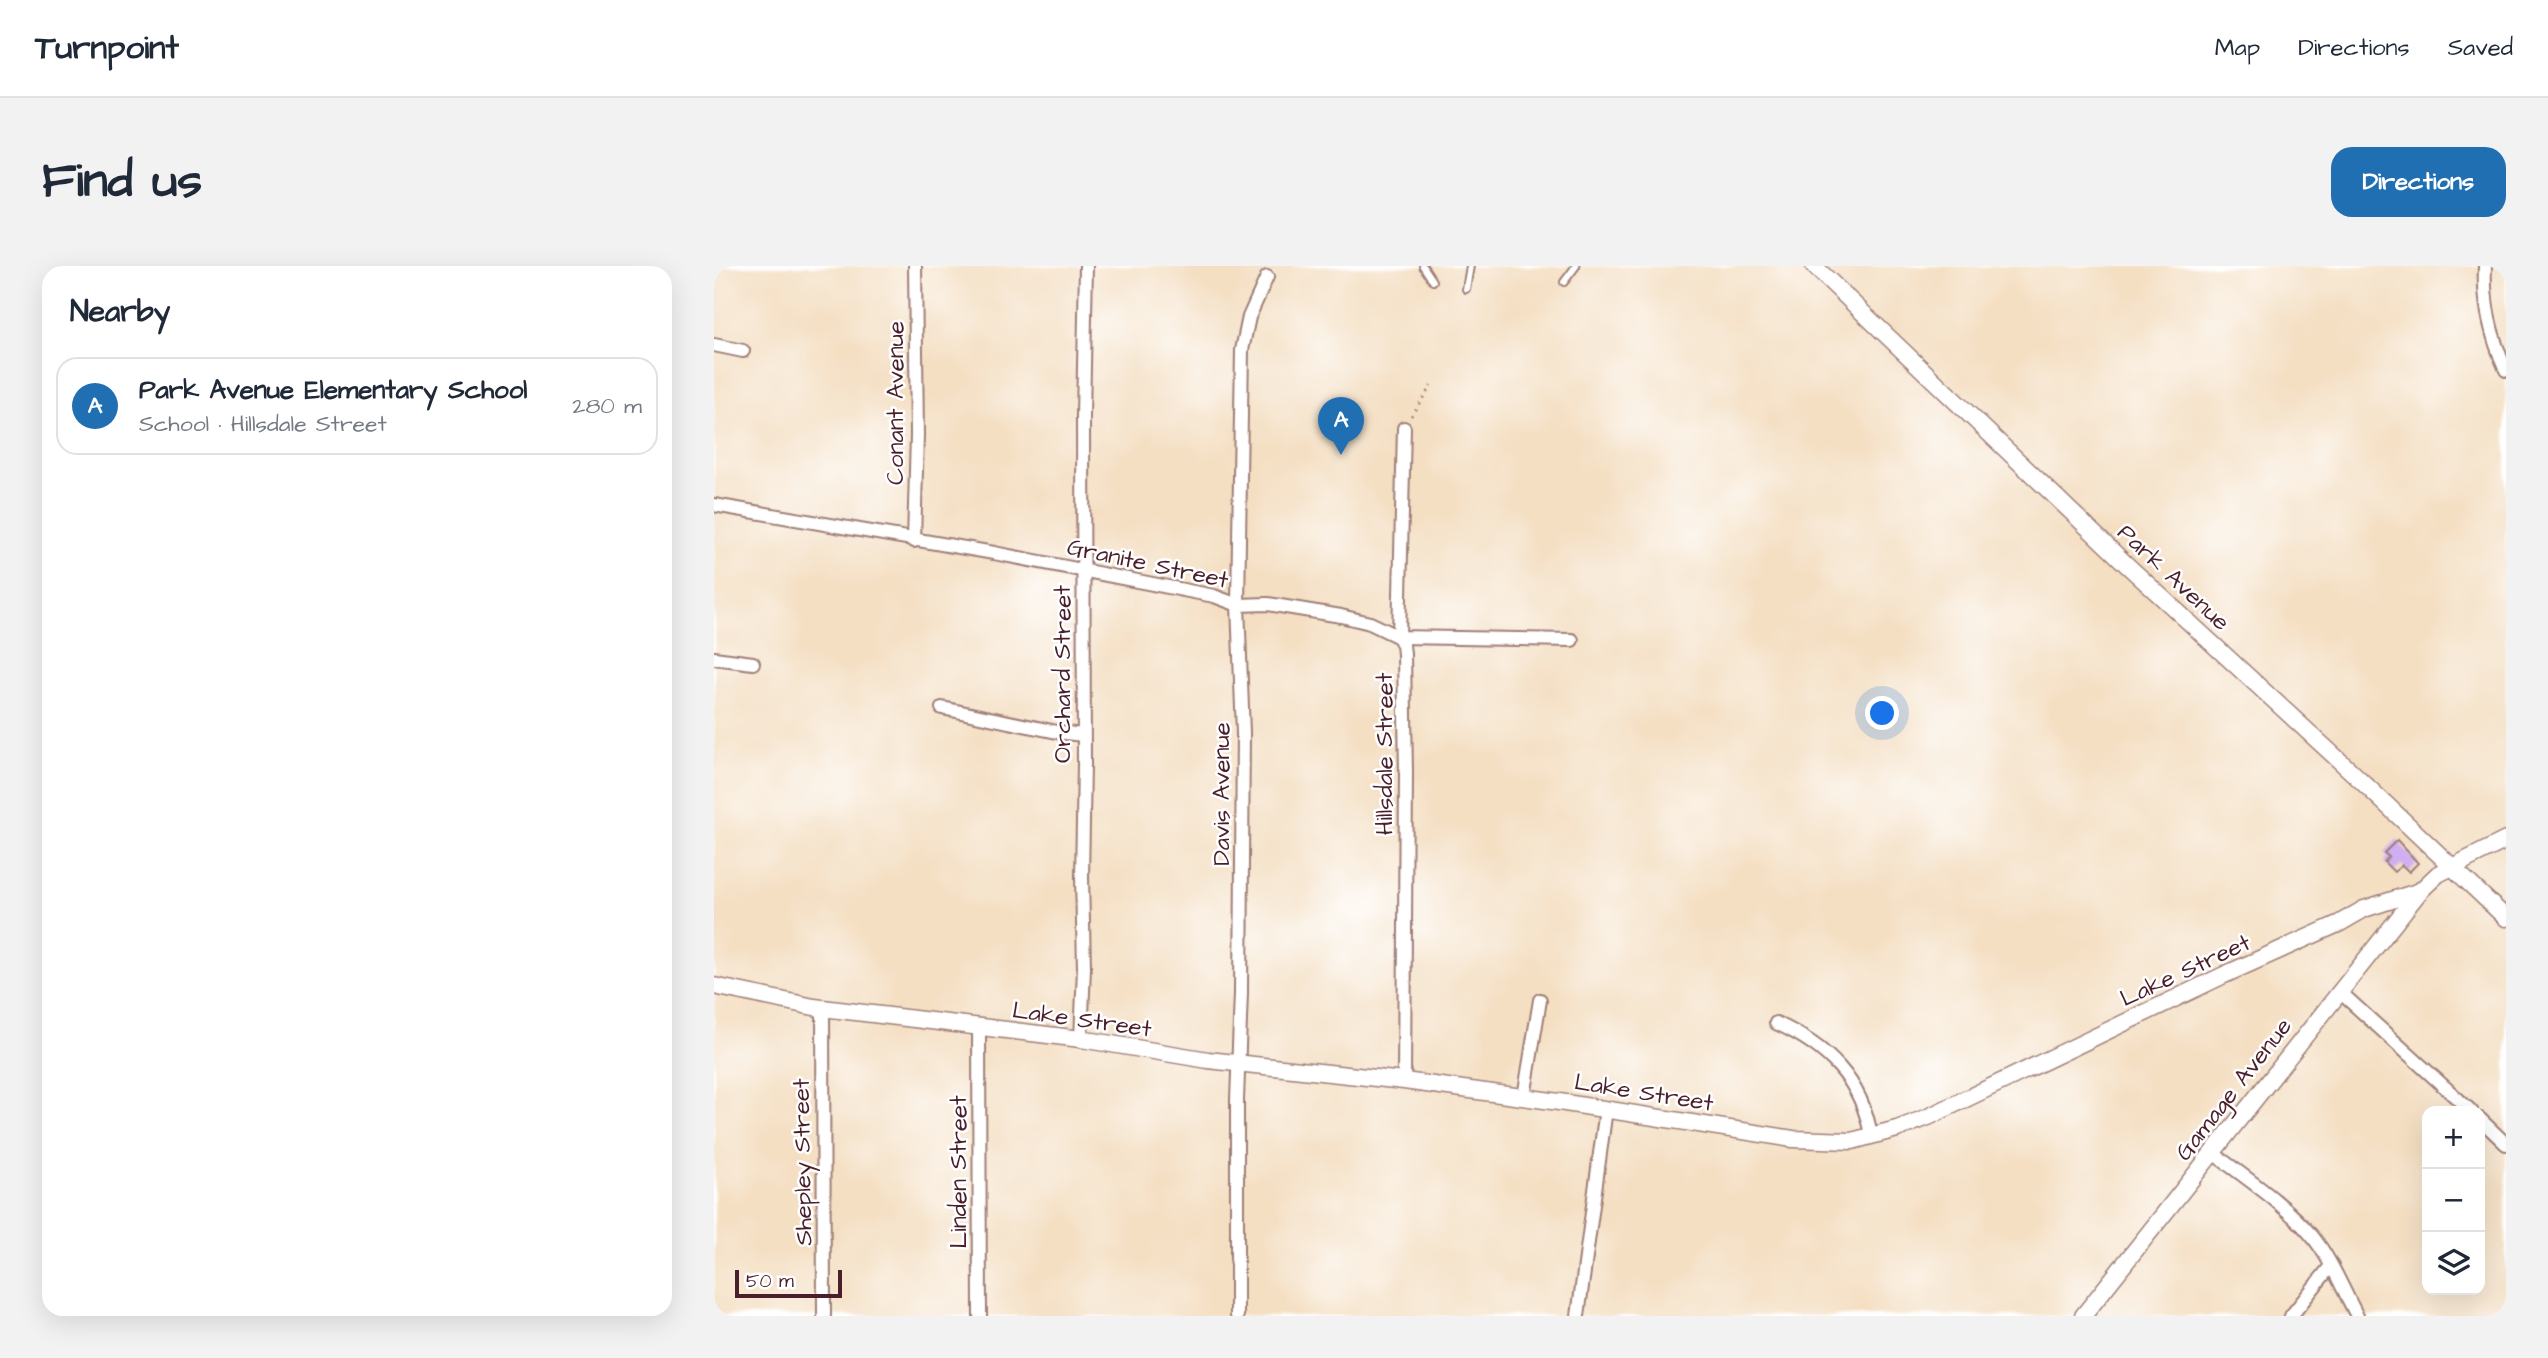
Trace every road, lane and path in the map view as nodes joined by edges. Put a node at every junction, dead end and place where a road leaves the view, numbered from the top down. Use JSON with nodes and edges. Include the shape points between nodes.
{"nodes":[{"id":1,"x":915,"y":266,"type":"edge"},
{"id":2,"x":1086,"y":266,"type":"edge"},
{"id":3,"x":1423,"y":266,"type":"edge"},
{"id":4,"x":1469,"y":266,"type":"edge"},
{"id":5,"x":1576,"y":266,"type":"edge"},
{"id":6,"x":1814,"y":266,"type":"edge"},
{"id":7,"x":2485,"y":266,"type":"edge"},
{"id":8,"x":1267,"y":277,"type":"dead end"},
{"id":9,"x":1433,"y":281,"type":"dead end"},
{"id":10,"x":1564,"y":282,"type":"dead end"},
{"id":11,"x":1466,"y":289,"type":"dead end"},
{"id":12,"x":714,"y":345,"type":"edge"},
{"id":13,"x":743,"y":351,"type":"dead end"},
{"id":14,"x":2506,"y":370,"type":"edge"},
{"id":15,"x":1430,"y":386,"type":"dead end"},
{"id":16,"x":1404,"y":428,"type":"joint"},
{"id":17,"x":714,"y":505,"type":"edge"},
{"id":18,"x":914,"y":541,"type":"junction"},
{"id":19,"x":1083,"y":571,"type":"junction"},
{"id":20,"x":1238,"y":605,"type":"junction"},
{"id":21,"x":1399,"y":636,"type":"junction"},
{"id":22,"x":1572,"y":640,"type":"dead end"},
{"id":23,"x":714,"y":658,"type":"edge"},
{"id":24,"x":753,"y":663,"type":"dead end"},
{"id":25,"x":942,"y":708,"type":"dead end"},
{"id":26,"x":1083,"y":735,"type":"junction"},
{"id":27,"x":2506,"y":840,"type":"edge"},
{"id":28,"x":2451,"y":867,"type":"junction"},
{"id":29,"x":2420,"y":891,"type":"junction"},
{"id":30,"x":2506,"y":918,"type":"edge"},
{"id":31,"x":714,"y":986,"type":"edge"},
{"id":32,"x":2339,"y":991,"type":"junction"},
{"id":33,"x":1541,"y":1000,"type":"dead end"},
{"id":34,"x":823,"y":1007,"type":"junction"},
{"id":35,"x":1776,"y":1023,"type":"dead end"},
{"id":36,"x":979,"y":1027,"type":"junction"},
{"id":37,"x":1081,"y":1040,"type":"junction"},
{"id":38,"x":1239,"y":1063,"type":"junction"},
{"id":39,"x":1404,"y":1081,"type":"junction"},
{"id":40,"x":1524,"y":1097,"type":"junction"},
{"id":41,"x":2466,"y":1106,"type":"edge"},
{"id":42,"x":1605,"y":1110,"type":"junction"},
{"id":43,"x":2485,"y":1124,"type":"edge"},
{"id":44,"x":1871,"y":1136,"type":"junction"},
{"id":45,"x":2506,"y":1144,"type":"edge"},
{"id":46,"x":2213,"y":1153,"type":"junction"},
{"id":47,"x":2330,"y":1267,"type":"junction"},
{"id":48,"x":824,"y":1316,"type":"edge"},
{"id":49,"x":980,"y":1316,"type":"edge"},
{"id":50,"x":1237,"y":1316,"type":"edge"},
{"id":51,"x":1577,"y":1316,"type":"edge"},
{"id":52,"x":2083,"y":1316,"type":"edge"},
{"id":53,"x":2291,"y":1316,"type":"edge"},
{"id":54,"x":2357,"y":1316,"type":"edge"}],
"edges":[{"from":1,"to":18,"type":"street","name":"Conant Avenue"},
{"from":2,"to":19,"type":"street","name":"Orchard Street"},
{"from":3,"to":9,"type":"lane"},
{"from":4,"to":11,"type":"lane"},
{"from":5,"to":10,"type":"lane"},
{"from":6,"to":28,"type":"street","name":"Park Avenue"},
{"from":7,"to":14,"type":"street","via":[[2488,320]]},
{"from":8,"to":20,"type":"street","name":"Davis Avenue","via":[[1249,317],[1242,350]]},
{"from":12,"to":13,"type":"street"},
{"from":15,"to":16,"type":"path"},
{"from":16,"to":21,"type":"street","name":"Hillsdale Street"},
{"from":17,"to":18,"type":"street","name":"Granite Street"},
{"from":18,"to":19,"type":"street","name":"Granite Street"},
{"from":19,"to":20,"type":"street","name":"Granite Street","via":[[1214,596]]},
{"from":19,"to":26,"type":"street","name":"Orchard Street"},
{"from":20,"to":21,"type":"street","name":"Granite Street","via":[[1268,604],[1341,616]]},
{"from":20,"to":38,"type":"street","name":"Davis Avenue","via":[[1243,733]]},
{"from":21,"to":22,"type":"street","name":"Granite Street"},
{"from":21,"to":39,"type":"street","name":"Hillsdale Street","via":[[1404,654],[1406,773]]},
{"from":23,"to":24,"type":"street"},
{"from":25,"to":26,"type":"street"},
{"from":26,"to":37,"type":"street","name":"Orchard Street"},
{"from":27,"to":28,"type":"street","name":"Lake Street"},
{"from":28,"to":29,"type":"street","name":"Lake Street"},
{"from":28,"to":30,"type":"street","name":"Park Avenue"},
{"from":29,"to":32,"type":"street","name":"Gamage Avenue"},
{"from":29,"to":44,"type":"street","name":"Lake Street","via":[[2364,909],[2013,1078],[1928,1117]]},
{"from":31,"to":34,"type":"street","name":"Lake Street"},
{"from":32,"to":41,"type":"street"},
{"from":32,"to":46,"type":"street","name":"Gamage Avenue"},
{"from":33,"to":40,"type":"street"},
{"from":34,"to":36,"type":"street","name":"Lake Street"},
{"from":34,"to":48,"type":"street","name":"Shepley Street"},
{"from":35,"to":44,"type":"street","via":[[1828,1054],[1840,1067],[1865,1107]]},
{"from":36,"to":37,"type":"street","name":"Lake Street"},
{"from":36,"to":49,"type":"street","name":"Linden Street"},
{"from":37,"to":38,"type":"street","name":"Lake Street"},
{"from":38,"to":39,"type":"street","name":"Lake Street"},
{"from":38,"to":50,"type":"street","name":"Davis Avenue"},
{"from":39,"to":40,"type":"street","name":"Lake Street"},
{"from":40,"to":42,"type":"street","name":"Lake Street"},
{"from":42,"to":44,"type":"street","name":"Lake Street","via":[[1812,1141]]},
{"from":42,"to":51,"type":"street"},
{"from":43,"to":45,"type":"street"},
{"from":46,"to":47,"type":"street","via":[[2286,1209],[2312,1237]]},
{"from":46,"to":52,"type":"street","name":"Gamage Avenue"},
{"from":47,"to":53,"type":"street"},
{"from":47,"to":54,"type":"street"}]}
